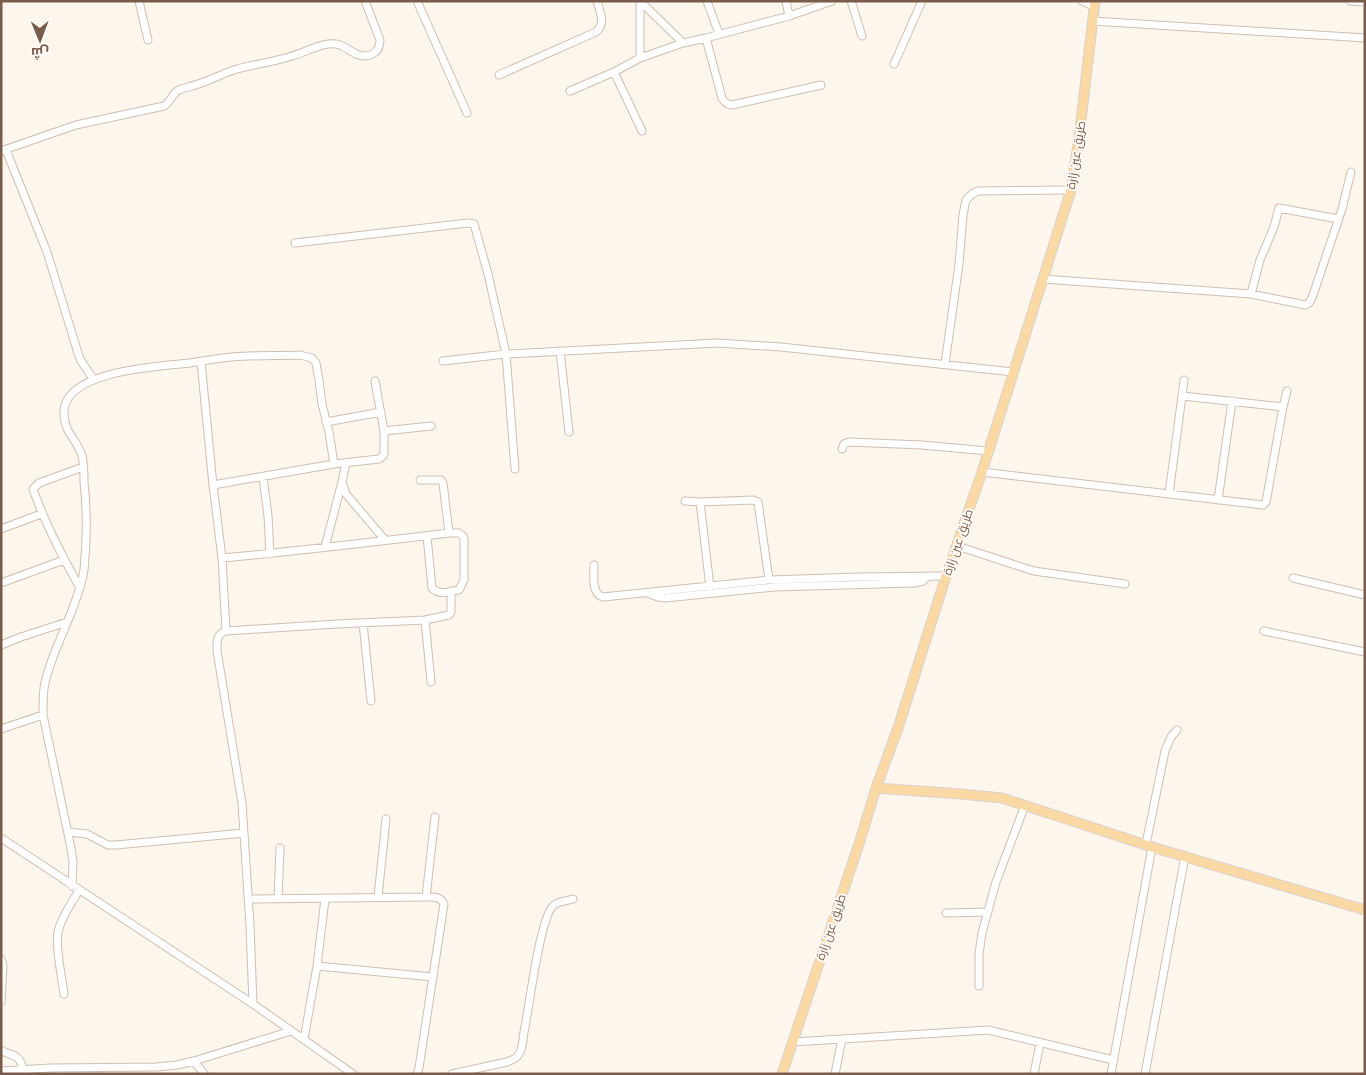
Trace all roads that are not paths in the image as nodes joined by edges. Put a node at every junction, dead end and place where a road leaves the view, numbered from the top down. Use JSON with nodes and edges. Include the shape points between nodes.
{"nodes":[{"id":1,"x":139,"y":1,"type":"edge"},
{"id":2,"x":365,"y":1,"type":"edge"},
{"id":3,"x":417,"y":1,"type":"edge"},
{"id":4,"x":597,"y":1,"type":"edge"},
{"id":5,"x":707,"y":1,"type":"edge"},
{"id":6,"x":786,"y":1,"type":"edge"},
{"id":7,"x":832,"y":1,"type":"edge"},
{"id":8,"x":851,"y":1,"type":"edge"},
{"id":9,"x":922,"y":1,"type":"edge"},
{"id":10,"x":1082,"y":1,"type":"edge"},
{"id":11,"x":1350,"y":1,"type":"edge"},
{"id":12,"x":640,"y":2,"type":"edge"},
{"id":13,"x":1365,"y":2,"type":"edge"},
{"id":14,"x":1095,"y":4,"type":"edge"},
{"id":15,"x":789,"y":16,"type":"junction"},
{"id":16,"x":1094,"y":21,"type":"junction"},
{"id":17,"x":719,"y":34,"type":"junction"},
{"id":18,"x":862,"y":36,"type":"dead end"},
{"id":19,"x":706,"y":38,"type":"junction"},
{"id":20,"x":1365,"y":38,"type":"edge"},
{"id":21,"x":148,"y":40,"type":"dead end"},
{"id":22,"x":683,"y":43,"type":"junction"},
{"id":23,"x":640,"y":58,"type":"junction"},
{"id":24,"x":894,"y":64,"type":"dead end"},
{"id":25,"x":614,"y":72,"type":"junction"},
{"id":26,"x":499,"y":75,"type":"dead end"},
{"id":27,"x":820,"y":85,"type":"dead end"},
{"id":28,"x":570,"y":91,"type":"dead end"},
{"id":29,"x":467,"y":113,"type":"dead end"},
{"id":30,"x":642,"y":131,"type":"dead end"},
{"id":31,"x":4,"y":150,"type":"edge"},
{"id":32,"x":1351,"y":172,"type":"dead end"},
{"id":33,"x":1071,"y":190,"type":"junction"},
{"id":34,"x":1338,"y":219,"type":"junction"},
{"id":35,"x":295,"y":243,"type":"dead end"},
{"id":36,"x":1043,"y":279,"type":"junction"},
{"id":37,"x":1251,"y":294,"type":"junction"},
{"id":38,"x":560,"y":351,"type":"junction"},
{"id":39,"x":506,"y":354,"type":"junction"},
{"id":40,"x":443,"y":361,"type":"dead end"},
{"id":41,"x":201,"y":362,"type":"junction"},
{"id":42,"x":945,"y":364,"type":"junction"},
{"id":43,"x":1013,"y":372,"type":"junction"},
{"id":44,"x":94,"y":380,"type":"junction"},
{"id":45,"x":1184,"y":380,"type":"dead end"},
{"id":46,"x":375,"y":381,"type":"dead end"},
{"id":47,"x":1286,"y":391,"type":"dead end"},
{"id":48,"x":1182,"y":396,"type":"junction"},
{"id":49,"x":1232,"y":401,"type":"junction"},
{"id":50,"x":1283,"y":407,"type":"junction"},
{"id":51,"x":380,"y":412,"type":"junction"},
{"id":52,"x":326,"y":422,"type":"junction"},
{"id":53,"x":431,"y":426,"type":"dead end"},
{"id":54,"x":384,"y":431,"type":"junction"},
{"id":55,"x":569,"y":432,"type":"dead end"},
{"id":56,"x":842,"y":449,"type":"dead end"},
{"id":57,"x":988,"y":451,"type":"junction"},
{"id":58,"x":346,"y":463,"type":"junction"},
{"id":59,"x":334,"y":464,"type":"junction"},
{"id":60,"x":83,"y":467,"type":"junction"},
{"id":61,"x":515,"y":469,"type":"dead end"},
{"id":62,"x":982,"y":472,"type":"junction"},
{"id":63,"x":263,"y":477,"type":"junction"},
{"id":64,"x":420,"y":480,"type":"dead end"},
{"id":65,"x":342,"y":482,"type":"junction"},
{"id":66,"x":213,"y":485,"type":"junction"},
{"id":67,"x":1169,"y":494,"type":"junction"},
{"id":68,"x":1218,"y":500,"type":"junction"},
{"id":69,"x":685,"y":501,"type":"dead end"},
{"id":70,"x":700,"y":502,"type":"junction"},
{"id":71,"x":41,"y":514,"type":"junction"},
{"id":72,"x":1,"y":529,"type":"edge"},
{"id":73,"x":449,"y":533,"type":"junction"},
{"id":74,"x":427,"y":536,"type":"junction"},
{"id":75,"x":385,"y":540,"type":"junction"},
{"id":76,"x":957,"y":546,"type":"junction"},
{"id":77,"x":325,"y":547,"type":"junction"},
{"id":78,"x":270,"y":554,"type":"junction"},
{"id":79,"x":222,"y":558,"type":"junction"},
{"id":80,"x":64,"y":560,"type":"junction"},
{"id":81,"x":594,"y":565,"type":"dead end"},
{"id":82,"x":928,"y":576,"type":"junction"},
{"id":83,"x":946,"y":576,"type":"junction"},
{"id":84,"x":1293,"y":578,"type":"dead end"},
{"id":85,"x":769,"y":580,"type":"junction"},
{"id":86,"x":1,"y":583,"type":"edge"},
{"id":87,"x":1124,"y":584,"type":"dead end"},
{"id":88,"x":710,"y":586,"type":"junction"},
{"id":89,"x":80,"y":588,"type":"junction"},
{"id":90,"x":451,"y":591,"type":"junction"},
{"id":91,"x":646,"y":592,"type":"junction"},
{"id":92,"x":1365,"y":595,"type":"edge"},
{"id":93,"x":425,"y":620,"type":"junction"},
{"id":94,"x":67,"y":622,"type":"junction"},
{"id":95,"x":363,"y":623,"type":"junction"},
{"id":96,"x":226,"y":631,"type":"junction"},
{"id":97,"x":1264,"y":631,"type":"dead end"},
{"id":98,"x":1,"y":645,"type":"edge"},
{"id":99,"x":1365,"y":652,"type":"edge"},
{"id":100,"x":431,"y":682,"type":"dead end"},
{"id":101,"x":371,"y":701,"type":"dead end"},
{"id":102,"x":43,"y":715,"type":"junction"},
{"id":103,"x":1,"y":729,"type":"edge"},
{"id":104,"x":1177,"y":730,"type":"dead end"},
{"id":105,"x":876,"y":788,"type":"junction"},
{"id":106,"x":1025,"y":805,"type":"junction"},
{"id":107,"x":435,"y":817,"type":"dead end"},
{"id":108,"x":386,"y":819,"type":"dead end"},
{"id":109,"x":68,"y":832,"type":"junction"},
{"id":110,"x":244,"y":833,"type":"junction"},
{"id":111,"x":1,"y":838,"type":"edge"},
{"id":112,"x":1149,"y":846,"type":"junction"},
{"id":113,"x":280,"y":848,"type":"dead end"},
{"id":114,"x":1185,"y":856,"type":"junction"},
{"id":115,"x":76,"y":888,"type":"junction"},
{"id":116,"x":378,"y":897,"type":"junction"},
{"id":117,"x":426,"y":897,"type":"junction"},
{"id":118,"x":248,"y":899,"type":"junction"},
{"id":119,"x":278,"y":899,"type":"junction"},
{"id":120,"x":325,"y":899,"type":"junction"},
{"id":121,"x":573,"y":899,"type":"dead end"},
{"id":122,"x":1365,"y":910,"type":"edge"},
{"id":123,"x":988,"y":912,"type":"junction"},
{"id":124,"x":946,"y":913,"type":"dead end"},
{"id":125,"x":1,"y":959,"type":"edge"},
{"id":126,"x":317,"y":966,"type":"junction"},
{"id":127,"x":433,"y":977,"type":"junction"},
{"id":128,"x":979,"y":986,"type":"dead end"},
{"id":129,"x":64,"y":994,"type":"dead end"},
{"id":130,"x":1,"y":1002,"type":"edge"},
{"id":131,"x":253,"y":1004,"type":"junction"},
{"id":132,"x":291,"y":1031,"type":"junction"},
{"id":133,"x":304,"y":1039,"type":"junction"},
{"id":134,"x":842,"y":1039,"type":"junction"},
{"id":135,"x":793,"y":1042,"type":"junction"},
{"id":136,"x":1040,"y":1043,"type":"junction"},
{"id":137,"x":1,"y":1050,"type":"edge"},
{"id":138,"x":1113,"y":1060,"type":"junction"},
{"id":139,"x":194,"y":1061,"type":"junction"},
{"id":140,"x":23,"y":1070,"type":"junction"},
{"id":141,"x":86,"y":1071,"type":"edge"},
{"id":142,"x":1,"y":1072,"type":"edge"},
{"id":143,"x":204,"y":1074,"type":"edge"},
{"id":144,"x":353,"y":1074,"type":"edge"},
{"id":145,"x":417,"y":1074,"type":"edge"},
{"id":146,"x":452,"y":1074,"type":"edge"},
{"id":147,"x":782,"y":1074,"type":"edge"},
{"id":148,"x":835,"y":1074,"type":"edge"},
{"id":149,"x":1034,"y":1074,"type":"edge"},
{"id":150,"x":1110,"y":1074,"type":"edge"},
{"id":151,"x":1145,"y":1074,"type":"edge"}],
"edges":[{"from":1,"to":21,"type":"street"},
{"from":2,"to":31,"type":"street","via":[[380,40],[380,47],[374,54],[355,54],[346,47],[332,44],[312,47],[180,90],[164,106],[76,125]]},
{"from":3,"to":29,"type":"street"},
{"from":4,"to":26,"type":"street","via":[[602,24],[596,32]]},
{"from":5,"to":17,"type":"street"},
{"from":6,"to":15,"type":"street"},
{"from":7,"to":15,"type":"street"},
{"from":8,"to":18,"type":"street"},
{"from":9,"to":24,"type":"street"},
{"from":10,"to":14,"type":"street"},
{"from":11,"to":13,"type":"street"},
{"from":12,"to":22,"type":"street"},
{"from":12,"to":23,"type":"street"},
{"from":14,"to":16,"type":"main road","name":"طريق عين زارة"},
{"from":15,"to":17,"type":"street"},
{"from":16,"to":20,"type":"street"},
{"from":16,"to":33,"type":"main road","name":"طريق عين زارة"},
{"from":17,"to":19,"type":"street"},
{"from":19,"to":22,"type":"street"},
{"from":19,"to":27,"type":"street","via":[[722,98],[729,104]]},
{"from":22,"to":23,"type":"street"},
{"from":23,"to":25,"type":"street"},
{"from":25,"to":28,"type":"street"},
{"from":25,"to":30,"type":"street"},
{"from":31,"to":44,"type":"street","via":[[47,252],[81,361]]},
{"from":32,"to":34,"type":"street"},
{"from":33,"to":36,"type":"main road","name":"طريق عين زارة"},
{"from":33,"to":42,"type":"street","via":[[978,191],[966,200]]},
{"from":34,"to":37,"type":"street","via":[[1309,303],[1305,305]]},
{"from":34,"to":37,"type":"street","via":[[1279,208]]},
{"from":35,"to":39,"type":"street","via":[[474,224]]},
{"from":36,"to":37,"type":"street"},
{"from":36,"to":43,"type":"main road","name":"طريق عين زارة"},
{"from":38,"to":39,"type":"street"},
{"from":38,"to":42,"type":"street","via":[[752,344]]},
{"from":38,"to":55,"type":"street"},
{"from":39,"to":40,"type":"street"},
{"from":39,"to":61,"type":"street"},
{"from":41,"to":44,"type":"street","via":[[114,372]]},
{"from":41,"to":52,"type":"street","via":[[246,356],[300,355],[312,358],[316,363]]},
{"from":41,"to":66,"type":"street"},
{"from":42,"to":43,"type":"street"},
{"from":43,"to":57,"type":"main road","name":"طريق عين زارة"},
{"from":44,"to":60,"type":"street","via":[[68,397],[64,408],[67,430],[82,455]]},
{"from":45,"to":48,"type":"street"},
{"from":46,"to":51,"type":"street"},
{"from":47,"to":50,"type":"street"},
{"from":48,"to":49,"type":"street"},
{"from":48,"to":67,"type":"street"},
{"from":49,"to":50,"type":"street"},
{"from":49,"to":68,"type":"street"},
{"from":50,"to":68,"type":"street","via":[[1264,504]]},
{"from":51,"to":52,"type":"street"},
{"from":51,"to":54,"type":"street"},
{"from":52,"to":59,"type":"street"},
{"from":53,"to":54,"type":"street"},
{"from":54,"to":58,"type":"street","via":[[384,455]]},
{"from":56,"to":57,"type":"street","via":[[849,442]]},
{"from":57,"to":62,"type":"main road","name":"طريق عين زارة"},
{"from":58,"to":59,"type":"street"},
{"from":58,"to":65,"type":"street"},
{"from":59,"to":63,"type":"street"},
{"from":60,"to":71,"type":"street","via":[[39,483],[33,489]]},
{"from":60,"to":89,"type":"street","via":[[86,530]]},
{"from":62,"to":67,"type":"street"},
{"from":62,"to":76,"type":"main road","name":"طريق عين زارة"},
{"from":63,"to":66,"type":"street"},
{"from":63,"to":78,"type":"street"},
{"from":64,"to":73,"type":"street","via":[[442,480]]},
{"from":65,"to":75,"type":"street","via":[[346,494]]},
{"from":65,"to":77,"type":"street"},
{"from":66,"to":79,"type":"street"},
{"from":67,"to":68,"type":"street"},
{"from":69,"to":70,"type":"street"},
{"from":70,"to":85,"type":"street","via":[[758,502]]},
{"from":70,"to":88,"type":"street"},
{"from":71,"to":72,"type":"street"},
{"from":71,"to":80,"type":"street"},
{"from":73,"to":74,"type":"street"},
{"from":73,"to":90,"type":"street","via":[[459,533],[464,540],[463,585],[459,590]]},
{"from":74,"to":75,"type":"street"},
{"from":74,"to":90,"type":"street","via":[[432,588],[440,593]]},
{"from":75,"to":77,"type":"street"},
{"from":76,"to":83,"type":"main road","name":"طريق عين زارة"},
{"from":76,"to":87,"type":"street","via":[[1034,571]]},
{"from":77,"to":78,"type":"street"},
{"from":78,"to":79,"type":"street"},
{"from":79,"to":96,"type":"street"},
{"from":80,"to":86,"type":"street"},
{"from":80,"to":89,"type":"street"},
{"from":81,"to":91,"type":"street","via":[[595,591],[599,596]]},
{"from":82,"to":83,"type":"street"},
{"from":82,"to":85,"type":"street"},
{"from":82,"to":91,"type":"street","via":[[914,583],[775,588],[665,598]]},
{"from":83,"to":105,"type":"main road","name":"طريق عين زارة"},
{"from":84,"to":92,"type":"street"},
{"from":85,"to":88,"type":"street"},
{"from":88,"to":91,"type":"street"},
{"from":89,"to":94,"type":"street"},
{"from":90,"to":93,"type":"street","via":[[449,615]]},
{"from":93,"to":95,"type":"street"},
{"from":93,"to":100,"type":"street"},
{"from":94,"to":98,"type":"street"},
{"from":94,"to":102,"type":"street","via":[[46,680]]},
{"from":95,"to":96,"type":"street"},
{"from":95,"to":101,"type":"street"},
{"from":96,"to":110,"type":"street","via":[[216,641]]},
{"from":97,"to":99,"type":"street"},
{"from":102,"to":103,"type":"street"},
{"from":102,"to":109,"type":"street"},
{"from":104,"to":112,"type":"street","via":[[1165,750]]},
{"from":105,"to":106,"type":"main road","via":[[986,796]]},
{"from":105,"to":135,"type":"main road","name":"طريق عين زارة"},
{"from":106,"to":112,"type":"main road"},
{"from":106,"to":123,"type":"street"},
{"from":107,"to":117,"type":"street"},
{"from":108,"to":116,"type":"street"},
{"from":109,"to":110,"type":"street","via":[[87,834],[108,845]]},
{"from":109,"to":115,"type":"street"},
{"from":110,"to":118,"type":"street"},
{"from":111,"to":115,"type":"street"},
{"from":112,"to":114,"type":"main road"},
{"from":112,"to":138,"type":"street"},
{"from":113,"to":119,"type":"street"},
{"from":114,"to":122,"type":"main road"},
{"from":114,"to":151,"type":"street"},
{"from":115,"to":129,"type":"street","via":[[58,933]]},
{"from":115,"to":131,"type":"street"},
{"from":116,"to":117,"type":"street"},
{"from":116,"to":120,"type":"street"},
{"from":117,"to":127,"type":"street","via":[[438,898],[444,904]]},
{"from":118,"to":119,"type":"street"},
{"from":118,"to":131,"type":"street"},
{"from":119,"to":120,"type":"street"},
{"from":120,"to":126,"type":"street"},
{"from":121,"to":146,"type":"street","via":[[555,904],[547,918],[536,957],[520,1053],[507,1062]]},
{"from":123,"to":124,"type":"street"},
{"from":123,"to":128,"type":"street","via":[[980,943]]},
{"from":125,"to":130,"type":"street"},
{"from":126,"to":127,"type":"street"},
{"from":126,"to":133,"type":"street"},
{"from":127,"to":145,"type":"street"},
{"from":131,"to":132,"type":"street"},
{"from":132,"to":133,"type":"street"},
{"from":132,"to":139,"type":"street"},
{"from":133,"to":144,"type":"street"},
{"from":134,"to":135,"type":"street"},
{"from":134,"to":136,"type":"street","via":[[988,1030]]},
{"from":134,"to":148,"type":"street"},
{"from":135,"to":147,"type":"main road","name":"طريق عين زارة"},
{"from":136,"to":138,"type":"street"},
{"from":136,"to":149,"type":"street"},
{"from":137,"to":140,"type":"street","via":[[19,1058]]},
{"from":138,"to":150,"type":"street"},
{"from":139,"to":141,"type":"street"},
{"from":139,"to":143,"type":"street"},
{"from":140,"to":141,"type":"street"},
{"from":140,"to":142,"type":"street"}]}
